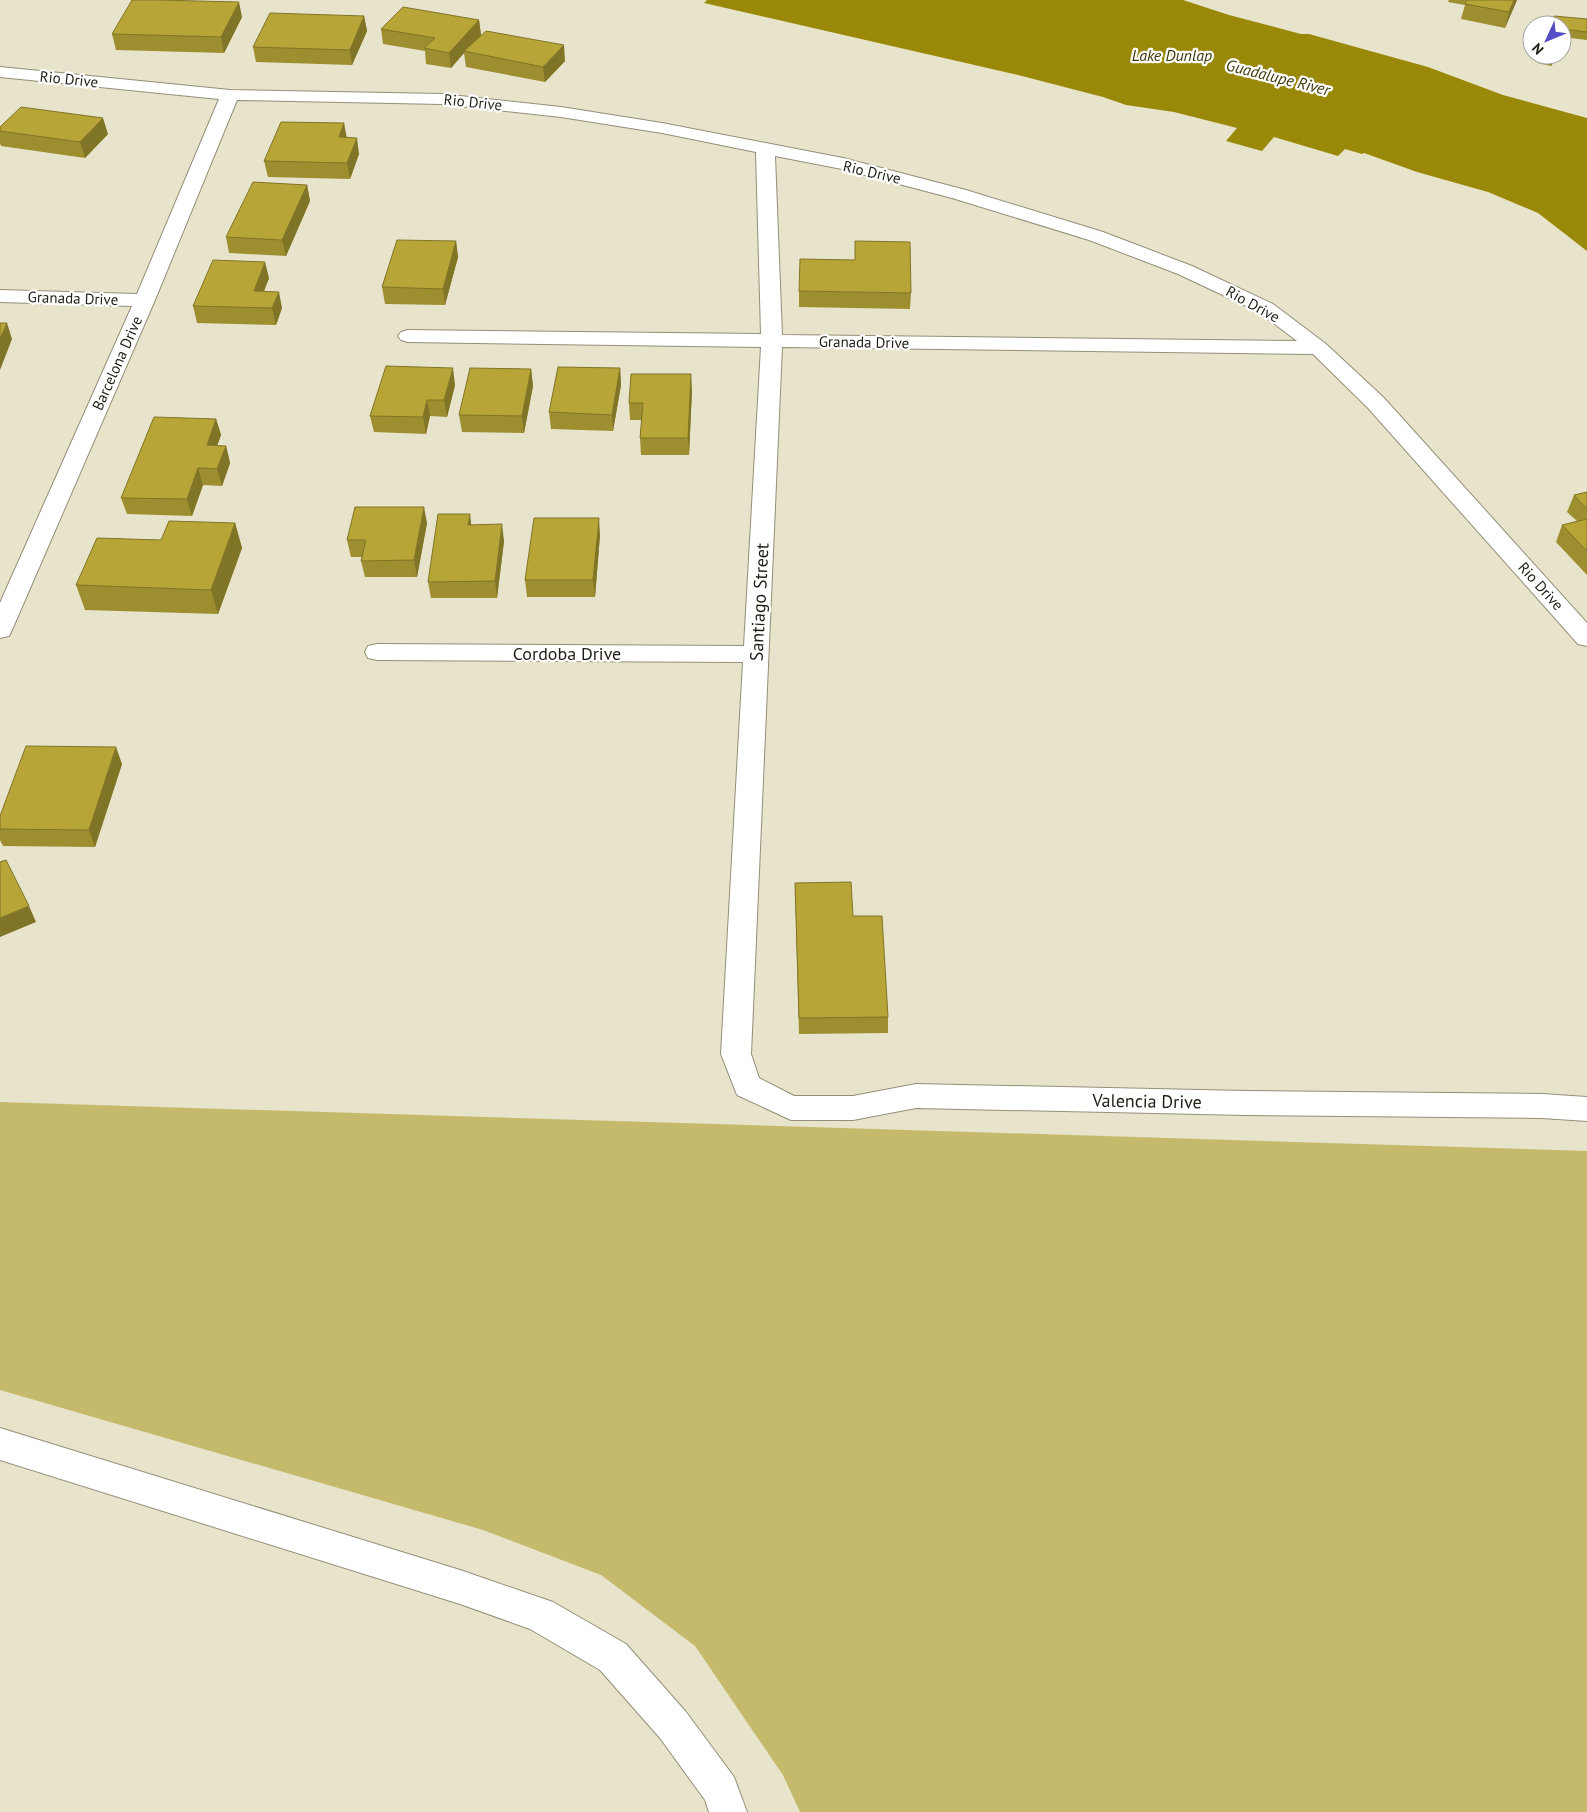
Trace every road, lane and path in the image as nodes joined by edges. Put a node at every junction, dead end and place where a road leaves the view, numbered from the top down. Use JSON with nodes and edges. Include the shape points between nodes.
{"nodes":[{"id":1,"x":0,"y":72,"type":"edge"},
{"id":2,"x":230,"y":95,"type":"junction"},
{"id":3,"x":765,"y":149,"type":"junction"},
{"id":4,"x":0,"y":296,"type":"edge"},
{"id":5,"x":145,"y":300,"type":"junction"},
{"id":6,"x":408,"y":336,"type":"dead end"},
{"id":7,"x":772,"y":341,"type":"junction"},
{"id":8,"x":1319,"y":348,"type":"junction"},
{"id":9,"x":0,"y":630,"type":"edge"},
{"id":10,"x":1587,"y":638,"type":"edge"},
{"id":11,"x":377,"y":652,"type":"dead end"},
{"id":12,"x":756,"y":654,"type":"junction"},
{"id":13,"x":736,"y":1054,"type":"joint"},
{"id":14,"x":1587,"y":1109,"type":"edge"},
{"id":15,"x":0,"y":1444,"type":"edge"},
{"id":16,"x":728,"y":1812,"type":"edge"}],
"edges":[{"from":1,"to":2,"type":"street","name":"Rio Drive"},
{"from":2,"to":3,"type":"street","name":"Rio Drive","via":[[442,99],[561,112]]},
{"from":2,"to":5,"type":"street","name":"Barcelona Drive"},
{"from":3,"to":7,"type":"street","name":"Santiago Street"},
{"from":3,"to":8,"type":"street","name":"Rio Drive","via":[[899,178],[1105,239],[1185,270],[1266,308]]},
{"from":4,"to":5,"type":"street","name":"Granada Drive"},
{"from":5,"to":9,"type":"street","name":"Barcelona Drive"},
{"from":6,"to":7,"type":"street","name":"Granada Drive"},
{"from":7,"to":8,"type":"street","name":"Granada Drive"},
{"from":7,"to":12,"type":"street","name":"Santiago Street"},
{"from":8,"to":10,"type":"street","name":"Rio Drive","via":[[1376,403]]},
{"from":11,"to":12,"type":"street","name":"Cordoba Drive"},
{"from":12,"to":13,"type":"street","name":"Santiago Street"},
{"from":13,"to":14,"type":"street","name":"Valencia Drive","via":[[747,1086],[791,1108],[853,1108],[916,1096]]},
{"from":15,"to":16,"type":"street","via":[[460,1587],[540,1615],[613,1657],[673,1725],[721,1790]]}]}
